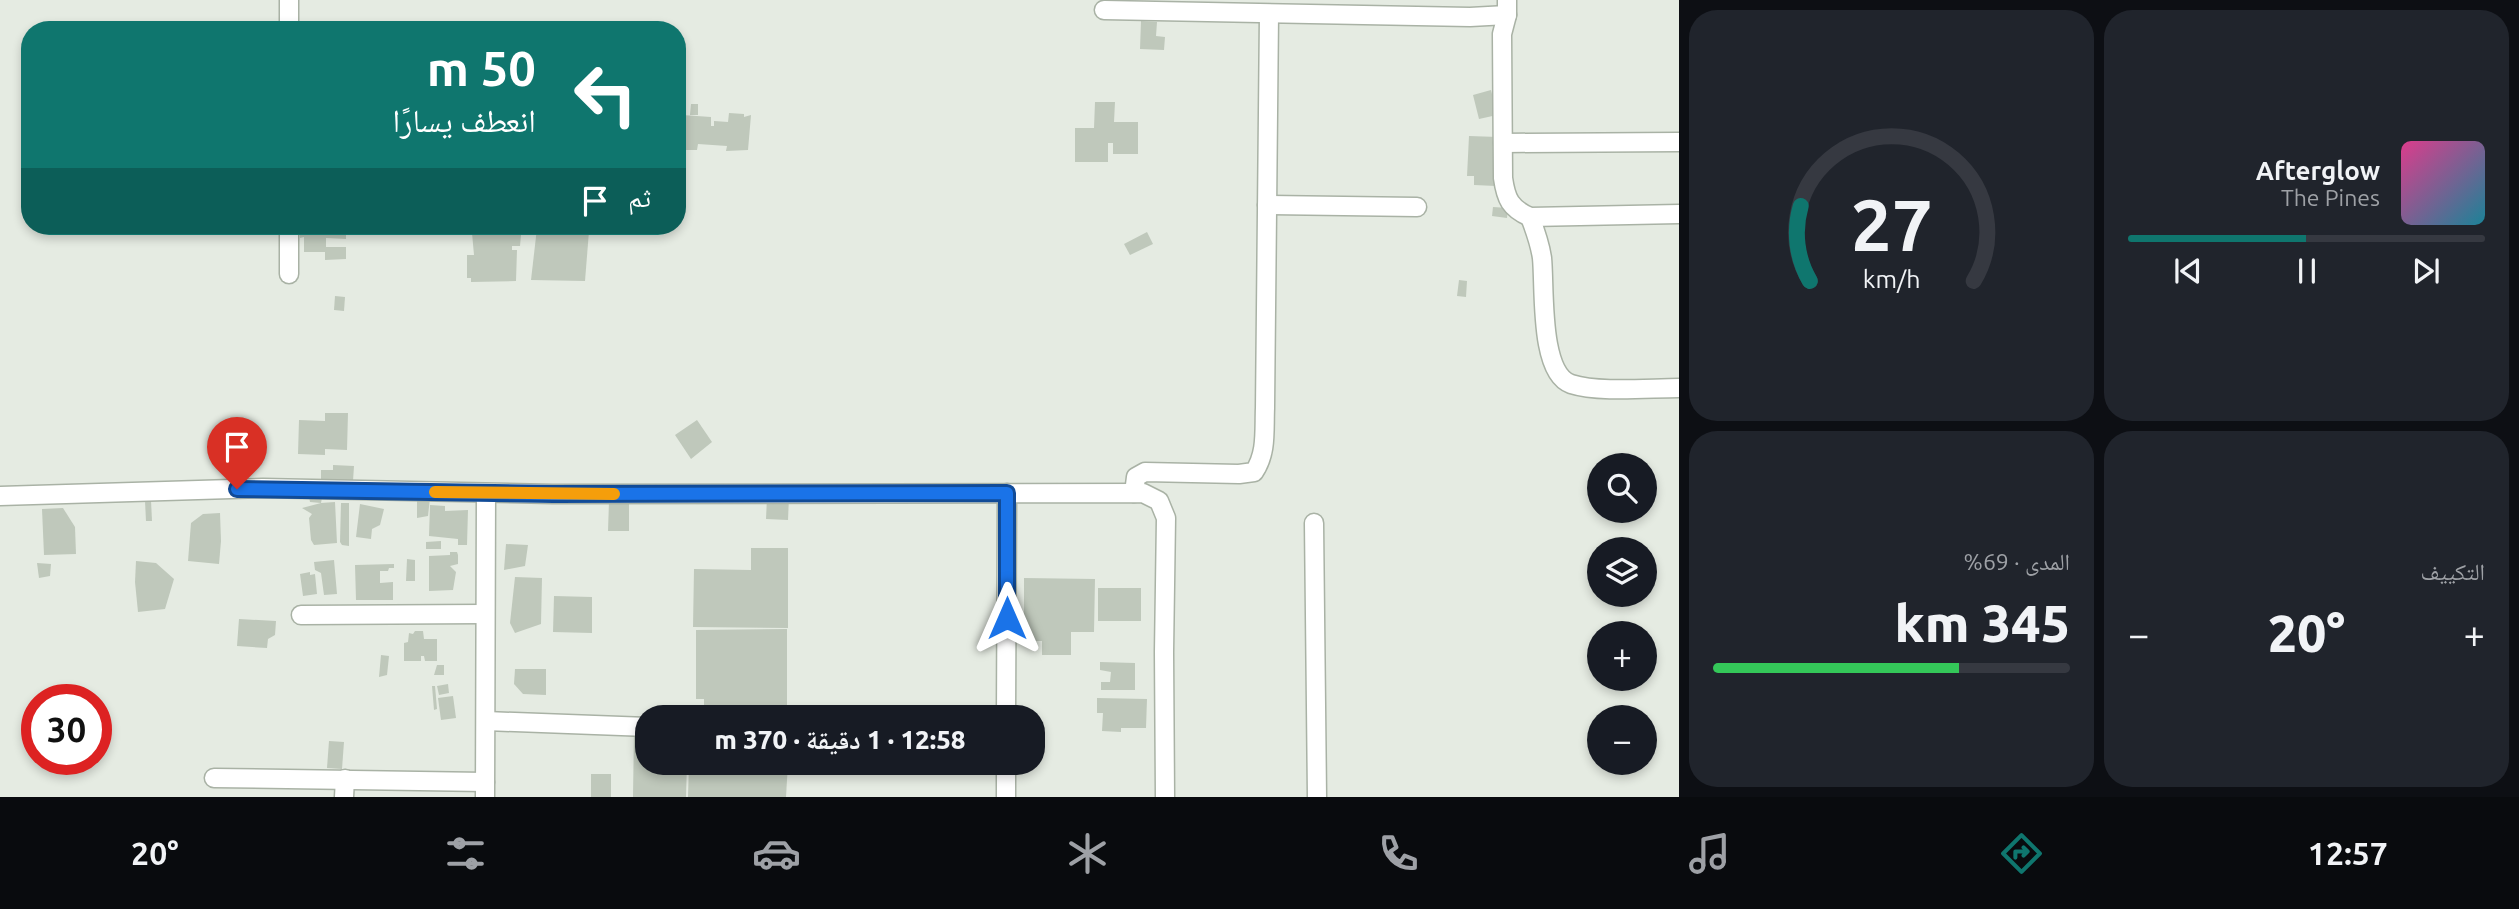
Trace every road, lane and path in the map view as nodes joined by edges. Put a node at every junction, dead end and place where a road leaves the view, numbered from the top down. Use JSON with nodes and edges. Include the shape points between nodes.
{"nodes":[{"id":1,"x":289,"y":0,"type":"edge"},
{"id":2,"x":1501,"y":7,"type":"edge"},
{"id":3,"x":1104,"y":10,"type":"dead end"},
{"id":4,"x":1269,"y":14,"type":"junction"},
{"id":5,"x":289,"y":21,"type":"edge"},
{"id":6,"x":1679,"y":142,"type":"edge"},
{"id":7,"x":1503,"y":143,"type":"junction"},
{"id":8,"x":1267,"y":205,"type":"junction"},
{"id":9,"x":1417,"y":207,"type":"dead end"},
{"id":10,"x":1679,"y":215,"type":"edge"},
{"id":11,"x":1530,"y":217,"type":"junction"},
{"id":12,"x":289,"y":235,"type":"edge"},
{"id":13,"x":289,"y":274,"type":"dead end"},
{"id":14,"x":1679,"y":388,"type":"edge"},
{"id":15,"x":486,"y":493,"type":"junction"},
{"id":16,"x":1007,"y":493,"type":"junction"},
{"id":17,"x":1134,"y":493,"type":"junction"},
{"id":18,"x":0,"y":496,"type":"edge"},
{"id":19,"x":1314,"y":523,"type":"dead end"},
{"id":20,"x":484,"y":614,"type":"junction"},
{"id":21,"x":301,"y":615,"type":"dead end"},
{"id":22,"x":1006,"y":705,"type":"edge"},
{"id":23,"x":486,"y":721,"type":"junction"},
{"id":24,"x":635,"y":727,"type":"edge"},
{"id":25,"x":1006,"y":775,"type":"edge"},
{"id":26,"x":214,"y":778,"type":"dead end"},
{"id":27,"x":345,"y":788,"type":"edge"},
{"id":28,"x":485,"y":789,"type":"edge"},
{"id":29,"x":1006,"y":797,"type":"edge"},
{"id":30,"x":1165,"y":797,"type":"edge"},
{"id":31,"x":1317,"y":797,"type":"edge"}],
"edges":[{"from":1,"to":5,"type":"street"},
{"from":2,"to":4,"type":"street","via":[[1470,17]]},
{"from":2,"to":7,"type":"street"},
{"from":3,"to":4,"type":"street"},
{"from":4,"to":8,"type":"street"},
{"from":6,"to":7,"type":"street"},
{"from":7,"to":11,"type":"street","via":[[1506,196],[1511,206]]},
{"from":8,"to":9,"type":"street"},
{"from":8,"to":17,"type":"street","via":[[1261,461],[1254,472],[1239,474],[1145,471],[1136,477]]},
{"from":10,"to":11,"type":"street"},
{"from":11,"to":14,"type":"street","via":[[1542,256],[1550,356],[1561,377],[1570,384],[1602,388]]},
{"from":12,"to":13,"type":"street"},
{"from":15,"to":16,"type":"street"},
{"from":15,"to":18,"type":"street","via":[[263,488]]},
{"from":15,"to":20,"type":"street"},
{"from":16,"to":17,"type":"street"},
{"from":16,"to":22,"type":"street"},
{"from":17,"to":30,"type":"street","via":[[1159,501],[1166,518]]},
{"from":19,"to":31,"type":"street"},
{"from":20,"to":21,"type":"street"},
{"from":20,"to":23,"type":"street"},
{"from":23,"to":24,"type":"street"},
{"from":23,"to":28,"type":"street"},
{"from":25,"to":29,"type":"street"},
{"from":26,"to":27,"type":"street"},
{"from":27,"to":28,"type":"street"}]}
